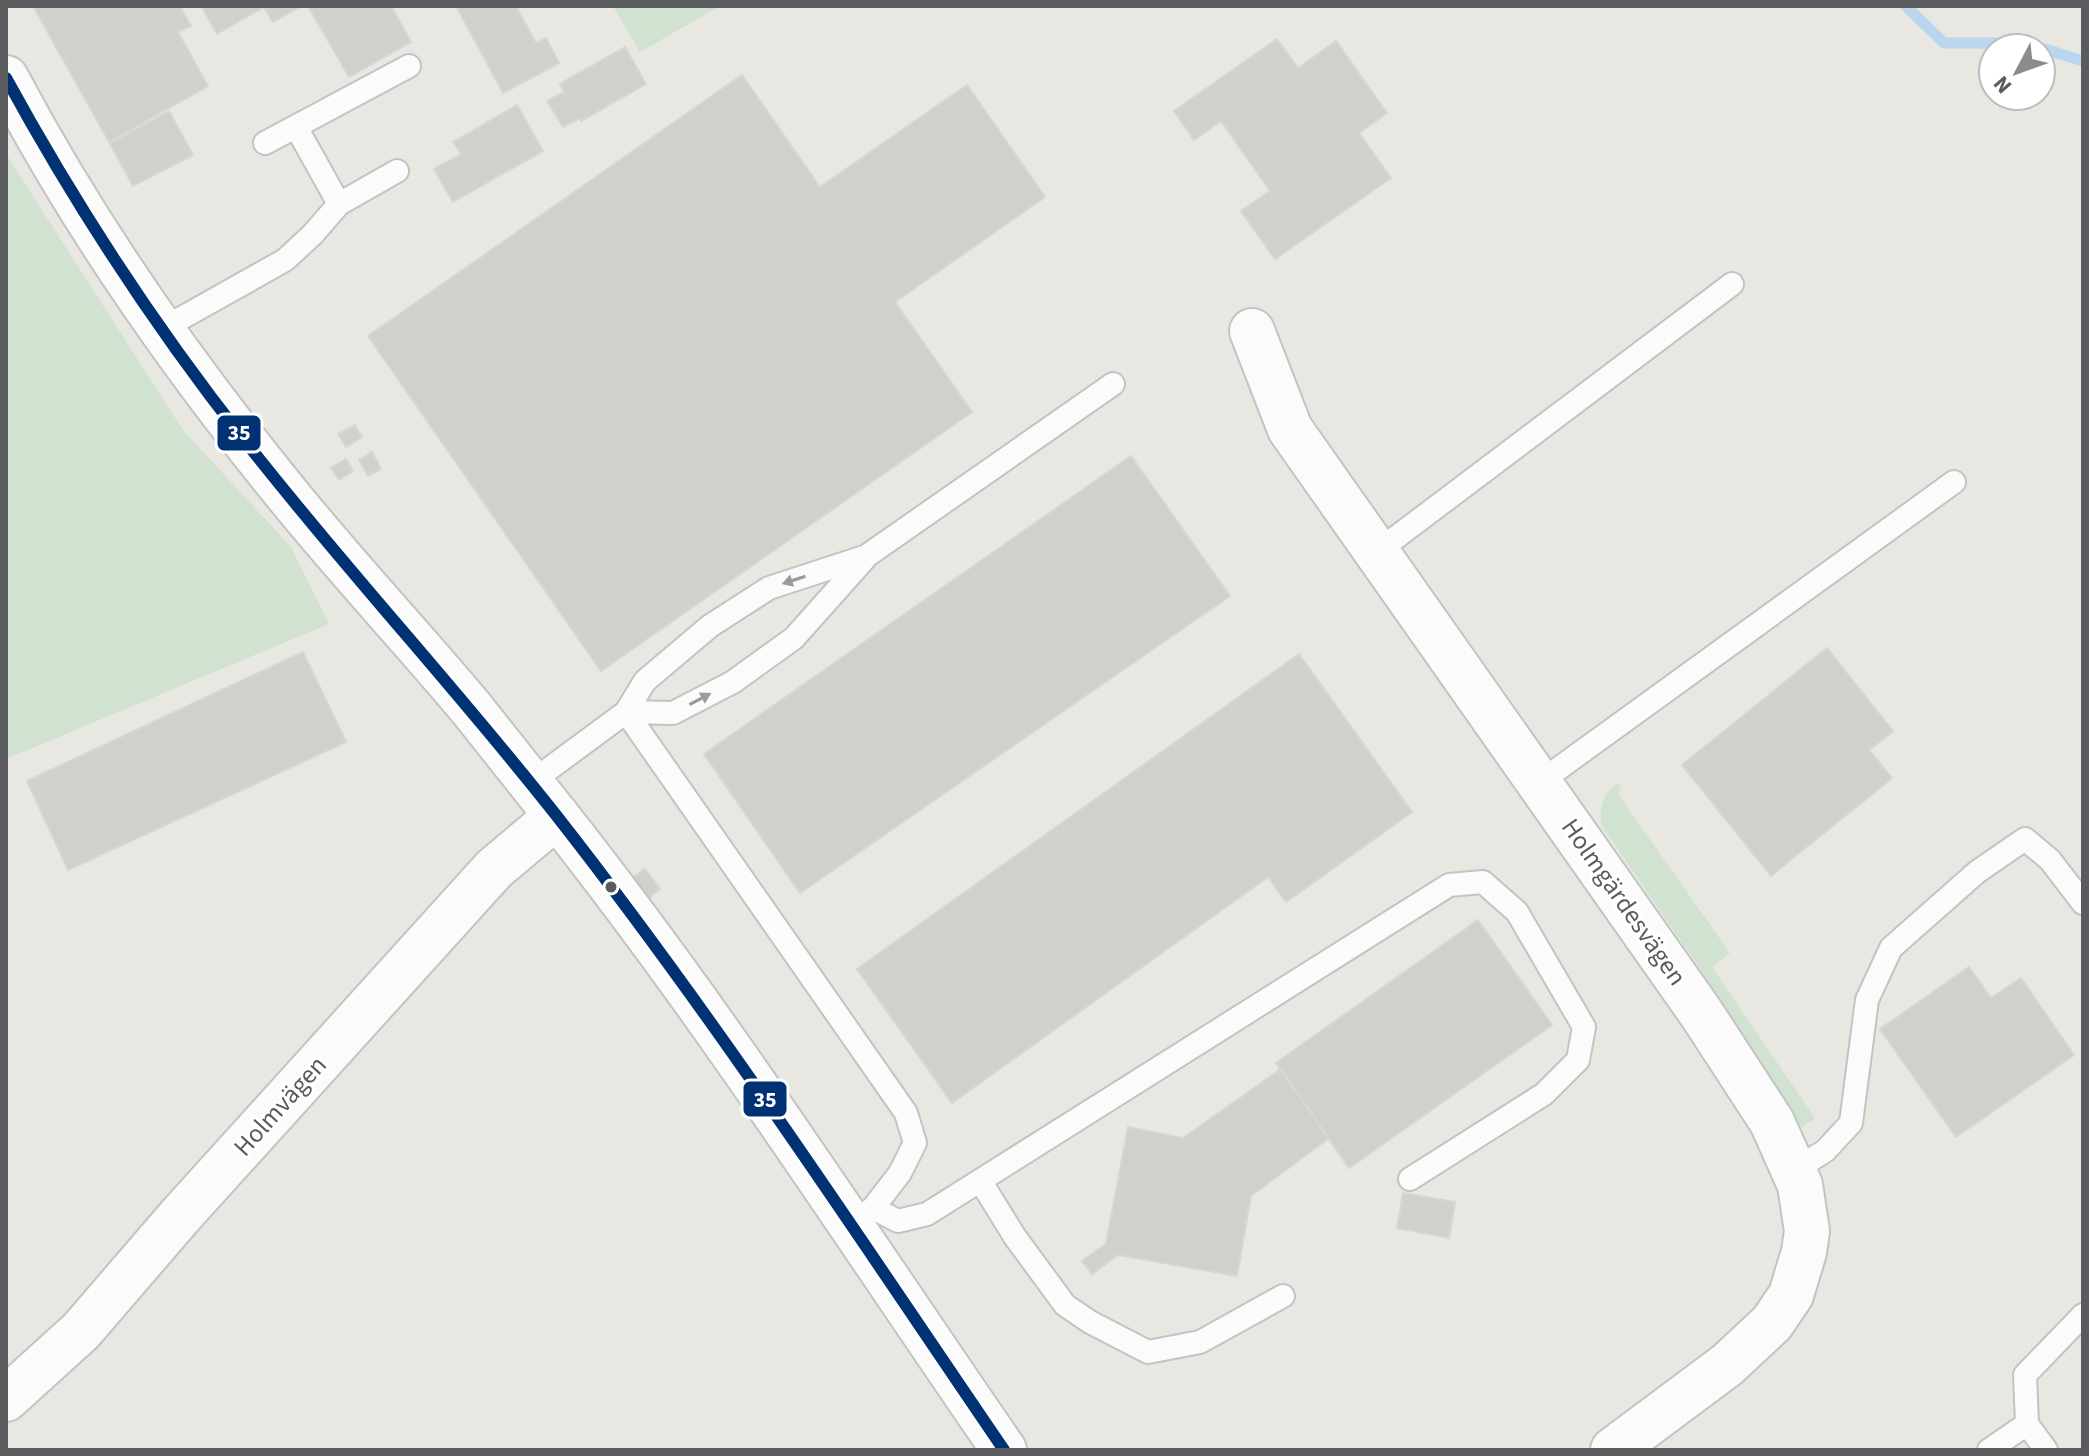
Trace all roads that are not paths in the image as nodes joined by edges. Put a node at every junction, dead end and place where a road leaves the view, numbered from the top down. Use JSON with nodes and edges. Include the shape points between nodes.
{"nodes":[{"id":1,"x":409,"y":66,"type":"dead end"},
{"id":2,"x":6,"y":78,"type":"edge"},
{"id":3,"x":296,"y":127,"type":"junction"},
{"id":4,"x":265,"y":143,"type":"dead end"},
{"id":5,"x":397,"y":171,"type":"dead end"},
{"id":6,"x":339,"y":204,"type":"junction"},
{"id":7,"x":1732,"y":284,"type":"dead end"},
{"id":8,"x":162,"y":329,"type":"junction"},
{"id":9,"x":1252,"y":331,"type":"dead end"},
{"id":10,"x":1113,"y":384,"type":"dead end"},
{"id":11,"x":1954,"y":482,"type":"dead end"},
{"id":12,"x":1378,"y":551,"type":"junction"},
{"id":13,"x":868,"y":555,"type":"junction"},
{"id":14,"x":626,"y":712,"type":"junction"},
{"id":15,"x":1540,"y":782,"type":"junction"},
{"id":16,"x":530,"y":783,"type":"junction"},
{"id":17,"x":557,"y":816,"type":"junction"},
{"id":18,"x":2083,"y":903,"type":"edge"},
{"id":19,"x":1794,"y":1170,"type":"junction"},
{"id":20,"x":1410,"y":1179,"type":"dead end"},
{"id":21,"x":981,"y":1182,"type":"junction"},
{"id":22,"x":862,"y":1216,"type":"junction"},
{"id":23,"x":1283,"y":1296,"type":"dead end"},
{"id":24,"x":2083,"y":1315,"type":"edge"},
{"id":25,"x":6,"y":1399,"type":"edge"},
{"id":26,"x":2027,"y":1424,"type":"junction"},
{"id":27,"x":1004,"y":1450,"type":"edge"},
{"id":28,"x":1613,"y":1450,"type":"edge"},
{"id":29,"x":1989,"y":1450,"type":"edge"},
{"id":30,"x":2046,"y":1450,"type":"edge"}],
"edges":[{"from":1,"to":3,"type":"lane"},
{"from":2,"to":8,"type":"street","via":[[87,218]]},
{"from":3,"to":4,"type":"lane"},
{"from":3,"to":6,"type":"lane"},
{"from":5,"to":6,"type":"lane"},
{"from":6,"to":8,"type":"lane","via":[[285,260]]},
{"from":7,"to":12,"type":"lane"},
{"from":8,"to":16,"type":"street","via":[[283,490]]},
{"from":9,"to":12,"type":"street","name":"Holmgärdesvägen","via":[[1290,429]]},
{"from":10,"to":13,"type":"lane"},
{"from":11,"to":15,"type":"lane"},
{"from":12,"to":15,"type":"street","name":"Holmgärdesvägen"},
{"from":13,"to":14,"type":"lane","one_way":true,"via":[[769,588],[722,618],[645,681]]},
{"from":14,"to":13,"type":"lane","one_way":true,"via":[[673,713],[733,682],[794,638]]},
{"from":14,"to":16,"type":"lane"},
{"from":14,"to":22,"type":"lane","via":[[906,1113],[915,1143],[900,1173]]},
{"from":15,"to":19,"type":"street","name":"Holmgärdesvägen","via":[[1748,1082]]},
{"from":16,"to":17,"type":"street"},
{"from":17,"to":22,"type":"street"},
{"from":17,"to":25,"type":"street","name":"Holmvägen","via":[[494,869],[81,1331]]},
{"from":18,"to":19,"type":"lane","via":[[2050,860],[2025,839],[1977,872],[1891,948],[1867,1000],[1851,1123],[1825,1151]]},
{"from":19,"to":28,"type":"street","name":"Holmgärdesvägen","via":[[1807,1231],[1791,1295],[1752,1344]]},
{"from":20,"to":21,"type":"lane","via":[[1544,1094],[1578,1060],[1584,1027],[1517,912],[1483,882],[1449,885]]},
{"from":21,"to":22,"type":"lane","via":[[927,1214],[898,1221]]},
{"from":21,"to":23,"type":"lane","via":[[1065,1305],[1148,1352],[1200,1342]]},
{"from":22,"to":27,"type":"street"},
{"from":24,"to":26,"type":"lane","via":[[2025,1375]]},
{"from":26,"to":29,"type":"lane"},
{"from":26,"to":30,"type":"lane"}]}
